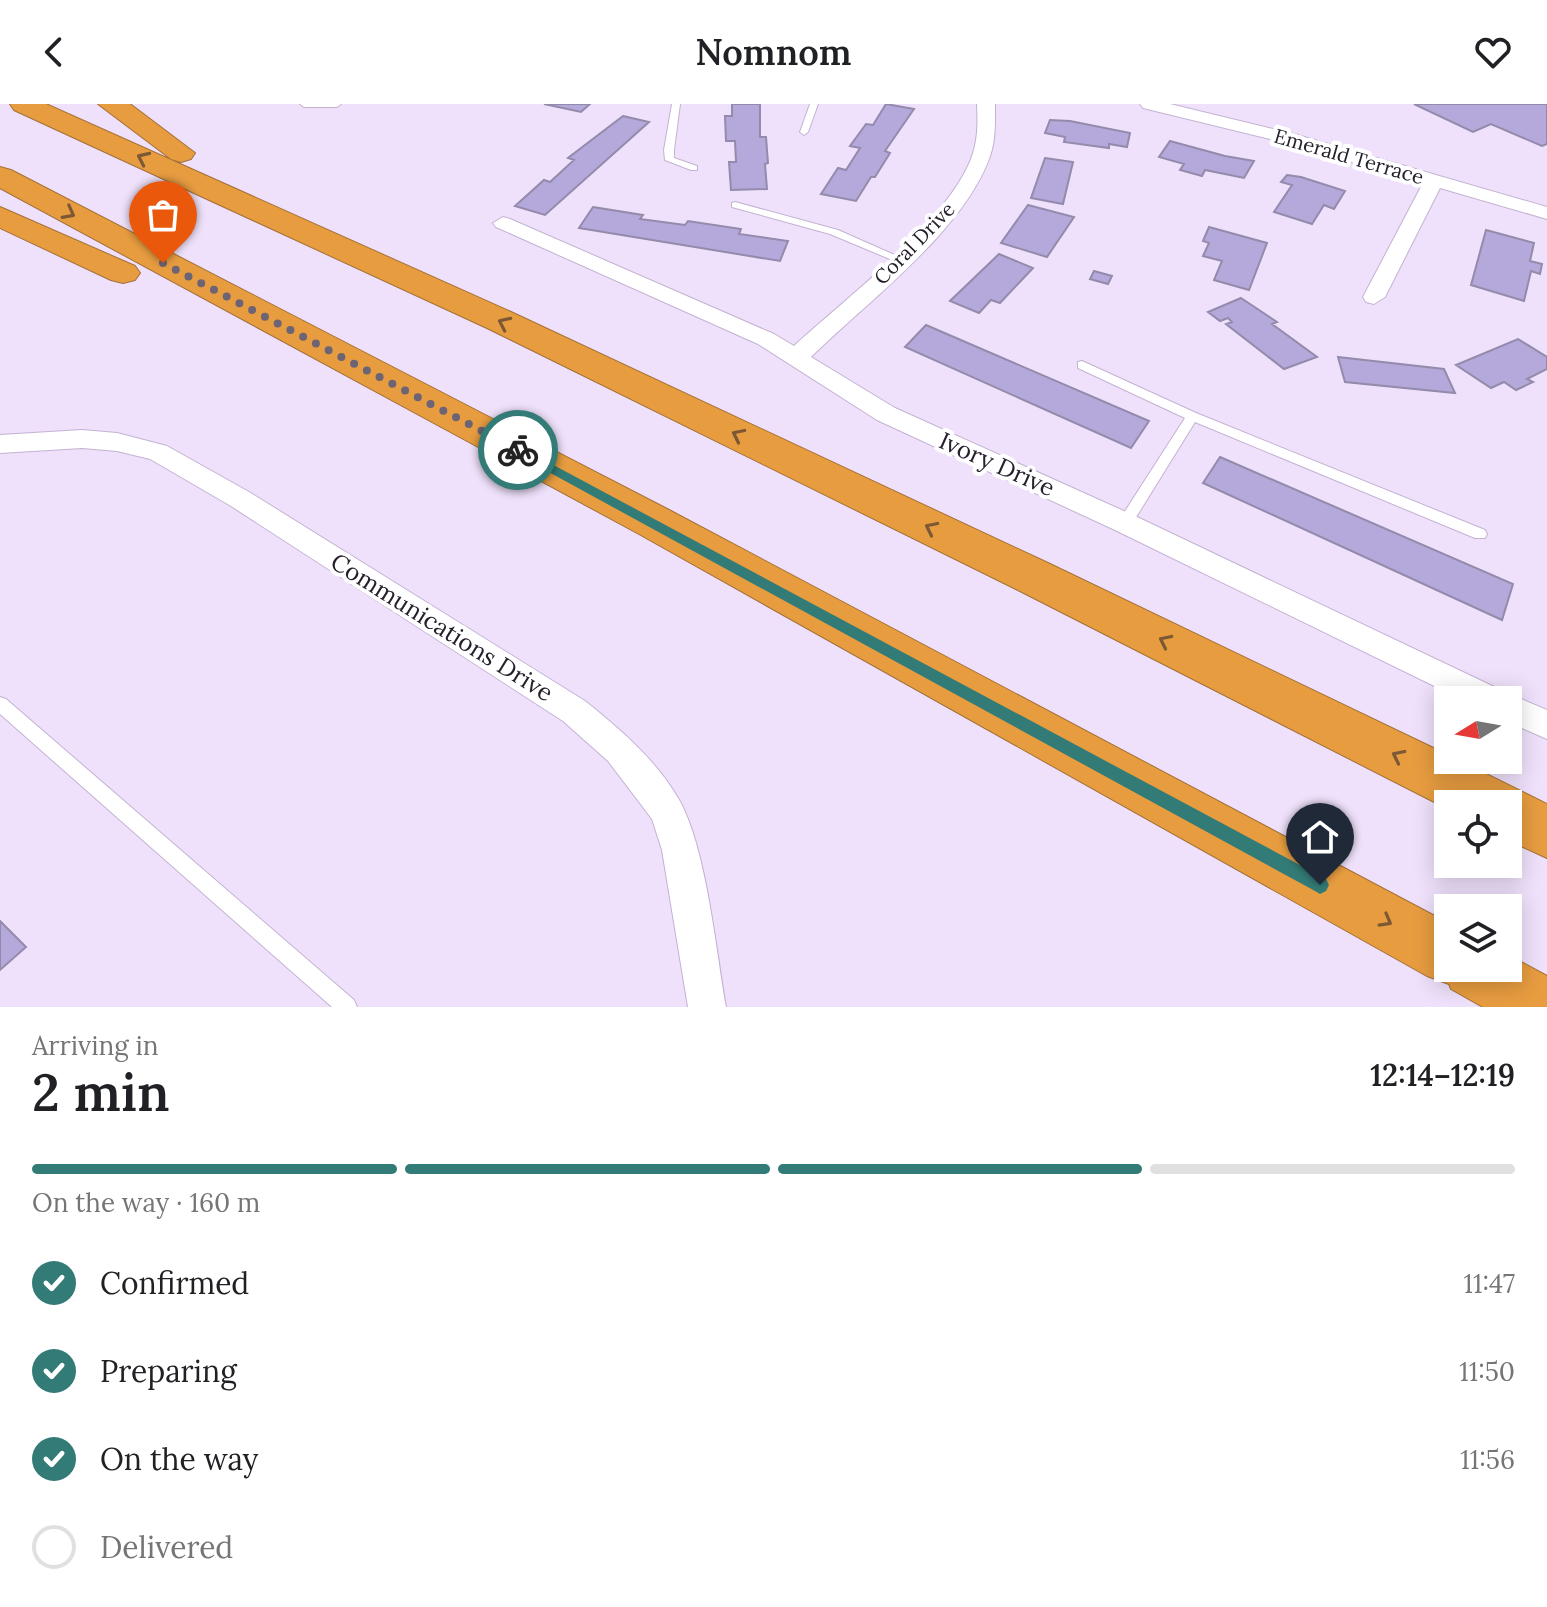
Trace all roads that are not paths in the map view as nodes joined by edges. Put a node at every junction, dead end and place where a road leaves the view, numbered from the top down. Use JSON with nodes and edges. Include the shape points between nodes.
{"nodes":[{"id":1,"x":24,"y":104,"type":"edge"},
{"id":2,"x":112,"y":104,"type":"edge"},
{"id":3,"x":304,"y":104,"type":"edge"},
{"id":4,"x":337,"y":104,"type":"edge"},
{"id":5,"x":676,"y":104,"type":"edge"},
{"id":6,"x":814,"y":104,"type":"edge"},
{"id":7,"x":986,"y":104,"type":"edge"},
{"id":8,"x":1149,"y":104,"type":"edge"},
{"id":9,"x":804,"y":132,"type":"dead end"},
{"id":10,"x":694,"y":168,"type":"dead end"},
{"id":11,"x":0,"y":176,"type":"edge"},
{"id":12,"x":1434,"y":180,"type":"junction"},
{"id":13,"x":735,"y":205,"type":"dead end"},
{"id":14,"x":1547,"y":213,"type":"edge"},
{"id":15,"x":0,"y":216,"type":"edge"},
{"id":16,"x":503,"y":223,"type":"dead end"},
{"id":17,"x":901,"y":260,"type":"junction"},
{"id":18,"x":418,"y":283,"type":"junction"},
{"id":19,"x":1374,"y":297,"type":"dead end"},
{"id":20,"x":796,"y":358,"type":"junction"},
{"id":21,"x":1082,"y":365,"type":"dead end"},
{"id":22,"x":1192,"y":416,"type":"junction"},
{"id":23,"x":0,"y":444,"type":"edge"},
{"id":24,"x":654,"y":522,"type":"junction"},
{"id":25,"x":1125,"y":523,"type":"junction"},
{"id":26,"x":1480,"y":534,"type":"dead end"},
{"id":27,"x":1465,"y":686,"type":"edge"},
{"id":28,"x":0,"y":704,"type":"edge"},
{"id":29,"x":1522,"y":713,"type":"edge"},
{"id":30,"x":1547,"y":725,"type":"edge"},
{"id":31,"x":1465,"y":790,"type":"edge"},
{"id":32,"x":1522,"y":819,"type":"edge"},
{"id":33,"x":1547,"y":832,"type":"edge"},
{"id":34,"x":1434,"y":947,"type":"edge"},
{"id":35,"x":1497,"y":982,"type":"edge"},
{"id":36,"x":347,"y":1007,"type":"edge"},
{"id":37,"x":707,"y":1007,"type":"edge"},
{"id":38,"x":1543,"y":1007,"type":"edge"}],
"edges":[{"from":18,"to":1,"type":"highway","one_way":true},
{"from":2,"to":18,"type":"highway","via":[[177,151]]},
{"from":3,"to":4,"type":"lane"},
{"from":5,"to":10,"type":"lane","via":[[670,160]]},
{"from":6,"to":9,"type":"lane"},
{"from":7,"to":17,"type":"street","name":"Coral Drive","via":[[989,123],[982,156],[968,184]]},
{"from":8,"to":12,"type":"street","name":"Emerald Terrace"},
{"from":11,"to":24,"type":"highway","one_way":true},
{"from":12,"to":14,"type":"street","name":"Emerald Terrace"},
{"from":12,"to":19,"type":"street"},
{"from":13,"to":17,"type":"lane","via":[[834,232]]},
{"from":15,"to":24,"type":"highway"},
{"from":16,"to":20,"type":"street","name":"Ivory Drive","via":[[766,339]]},
{"from":17,"to":20,"type":"street","name":"Coral Drive"},
{"from":31,"to":18,"type":"highway","one_way":true,"via":[[1020,570]]},
{"from":20,"to":25,"type":"street","name":"Ivory Drive","via":[[886,414]]},
{"from":21,"to":22,"type":"lane"},
{"from":22,"to":25,"type":"lane"},
{"from":22,"to":26,"type":"lane"},
{"from":23,"to":37,"type":"street","name":"Communications Drive","via":[[82,439],[158,452],[574,711],[620,750],[666,810],[680,850]]},
{"from":24,"to":34,"type":"highway","one_way":true},
{"from":25,"to":27,"type":"street","name":"Ivory Drive"},
{"from":28,"to":36,"type":"lane"},
{"from":29,"to":30,"type":"street"},
{"from":32,"to":33,"type":"highway"},
{"from":35,"to":38,"type":"highway"}]}
